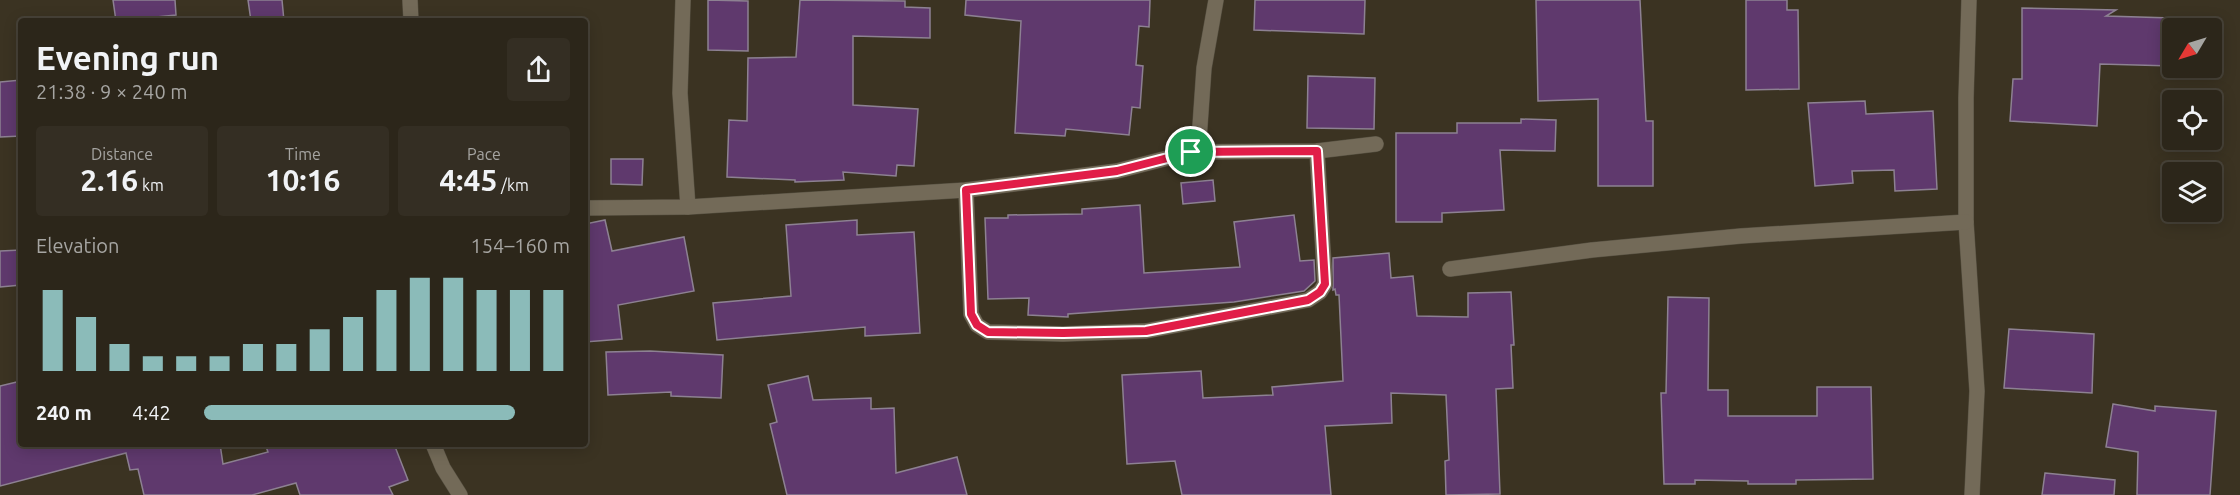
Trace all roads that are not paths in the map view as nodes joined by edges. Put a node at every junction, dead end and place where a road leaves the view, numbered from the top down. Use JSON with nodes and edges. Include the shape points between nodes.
{"nodes":[{"id":1,"x":410,"y":0,"type":"edge"},
{"id":2,"x":682,"y":0,"type":"edge"},
{"id":3,"x":1216,"y":0,"type":"edge"},
{"id":4,"x":1969,"y":0,"type":"edge"},
{"id":5,"x":411,"y":18,"type":"edge"},
{"id":6,"x":1376,"y":144,"type":"dead end"},
{"id":7,"x":1317,"y":151,"type":"junction"},
{"id":8,"x":1191,"y":152,"type":"junction"},
{"id":9,"x":966,"y":190,"type":"junction"},
{"id":10,"x":688,"y":207,"type":"junction"},
{"id":11,"x":588,"y":208,"type":"edge"},
{"id":12,"x":1966,"y":222,"type":"junction"},
{"id":13,"x":1450,"y":269,"type":"dead end"},
{"id":14,"x":434,"y":447,"type":"edge"},
{"id":15,"x":460,"y":495,"type":"edge"},
{"id":16,"x":1972,"y":495,"type":"edge"}],
"edges":[{"from":1,"to":5,"type":"street"},
{"from":2,"to":10,"type":"street","via":[[680,93]]},
{"from":3,"to":8,"type":"street","via":[[1204,68],[1199,140]]},
{"from":4,"to":12,"type":"street"},
{"from":6,"to":7,"type":"street"},
{"from":7,"to":8,"type":"street"},
{"from":7,"to":9,"type":"street","via":[[1325,284],[1320,292],[1308,300],[1146,331],[988,332],[977,325],[971,314]]},
{"from":8,"to":9,"type":"street","via":[[1117,171]]},
{"from":9,"to":10,"type":"street"},
{"from":10,"to":11,"type":"street"},
{"from":12,"to":13,"type":"street","via":[[1695,240]]},
{"from":12,"to":16,"type":"street","via":[[1977,391]]},
{"from":14,"to":15,"type":"street"}]}
